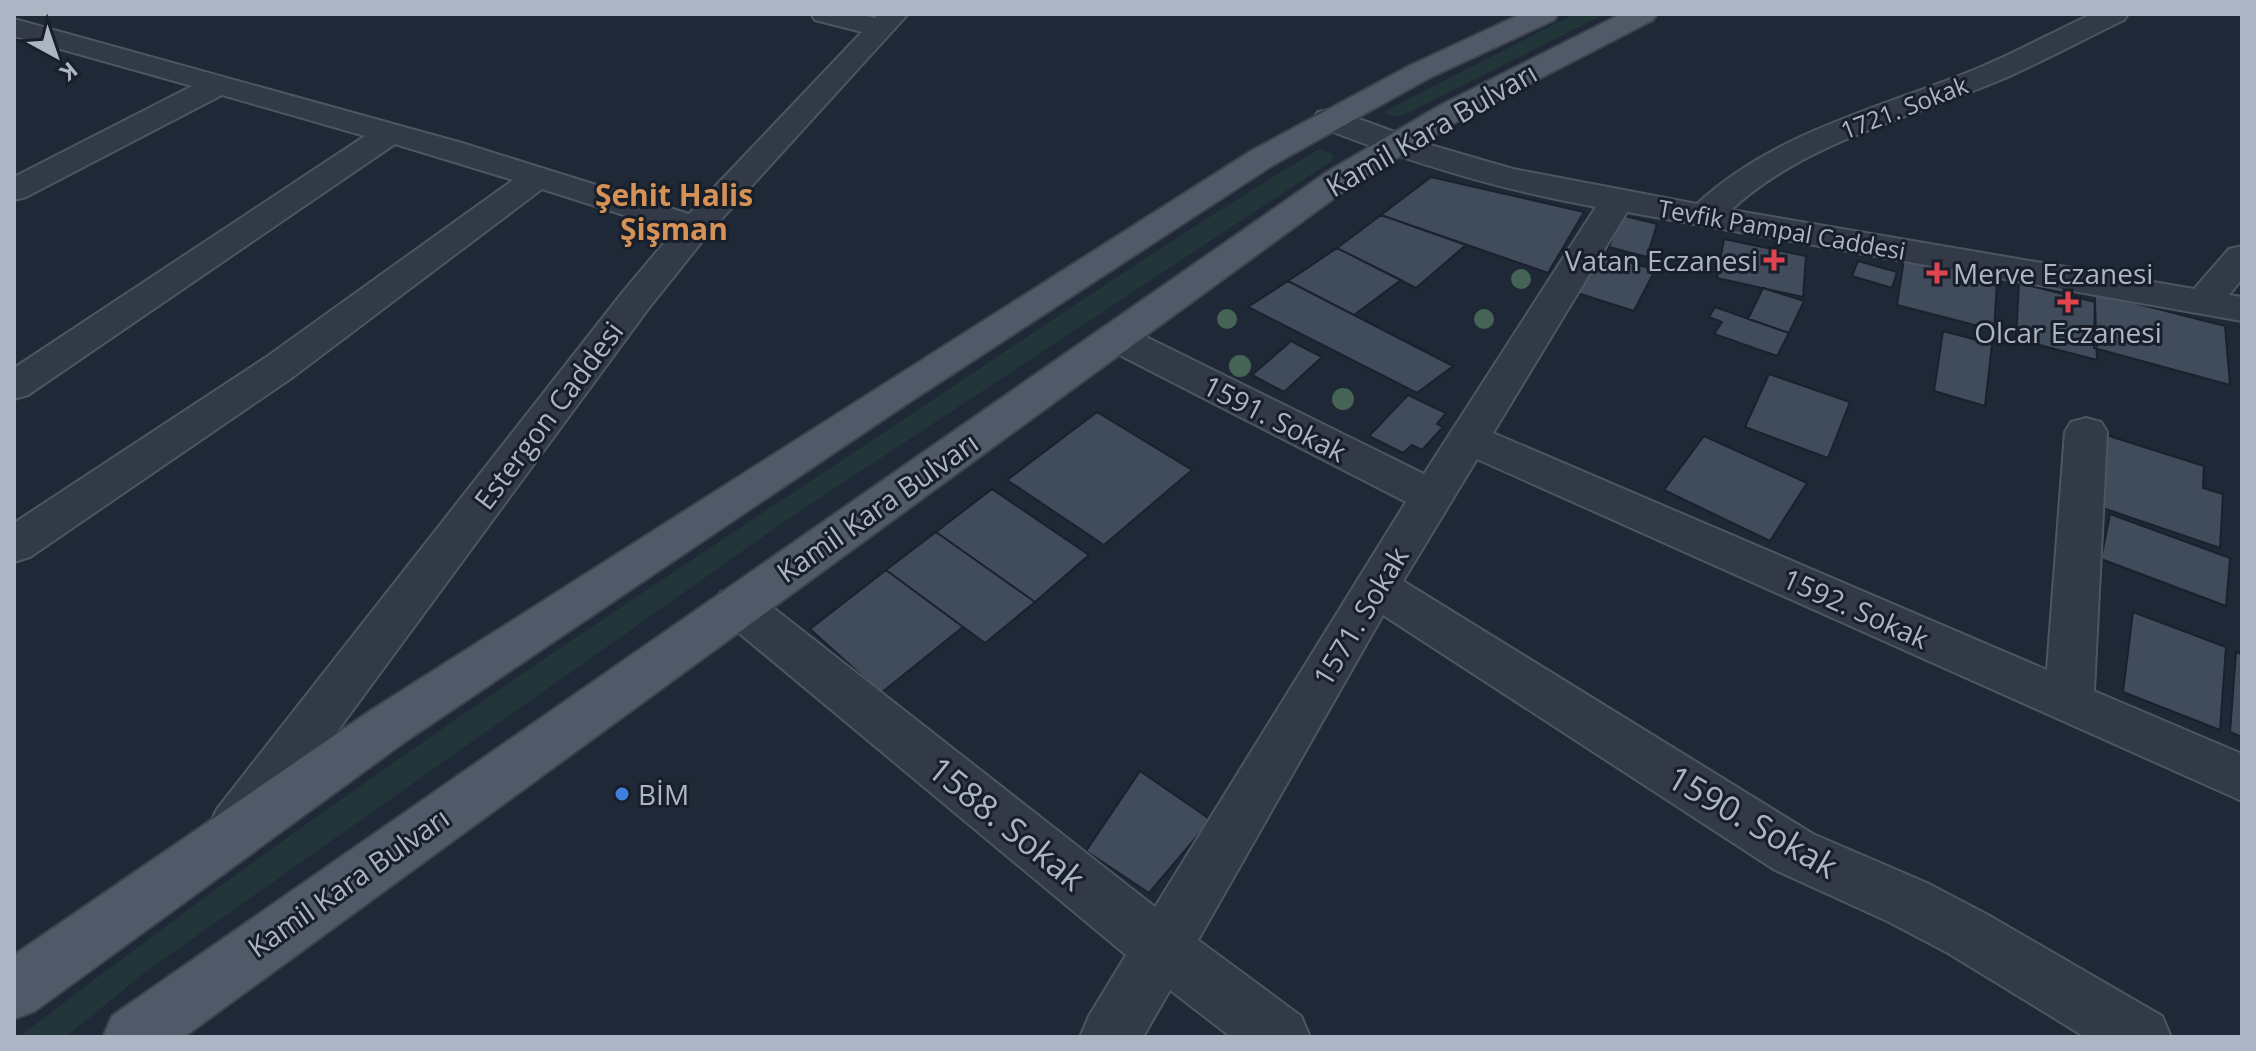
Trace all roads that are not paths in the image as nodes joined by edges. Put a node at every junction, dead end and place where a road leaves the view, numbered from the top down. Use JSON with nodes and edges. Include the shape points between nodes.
{"nodes":[{"id":1,"x":825,"y":14,"type":"edge"},
{"id":2,"x":1544,"y":14,"type":"edge"},
{"id":3,"x":1643,"y":14,"type":"edge"},
{"id":4,"x":2114,"y":14,"type":"edge"},
{"id":5,"x":887,"y":21,"type":"edge"},
{"id":6,"x":14,"y":27,"type":"edge"},
{"id":7,"x":216,"y":86,"type":"junction"},
{"id":8,"x":1329,"y":119,"type":"junction"},
{"id":9,"x":388,"y":134,"type":"junction"},
{"id":10,"x":1392,"y":145,"type":"junction"},
{"id":11,"x":536,"y":178,"type":"junction"},
{"id":12,"x":14,"y":190,"type":"edge"},
{"id":13,"x":1617,"y":200,"type":"junction"},
{"id":14,"x":1704,"y":216,"type":"junction"},
{"id":15,"x":696,"y":227,"type":"junction"},
{"id":16,"x":2242,"y":257,"type":"edge"},
{"id":17,"x":2203,"y":302,"type":"junction"},
{"id":18,"x":2242,"y":309,"type":"edge"},
{"id":19,"x":1117,"y":338,"type":"junction"},
{"id":20,"x":14,"y":386,"type":"edge"},
{"id":21,"x":2086,"y":432,"type":"dead end"},
{"id":22,"x":1469,"y":439,"type":"junction"},
{"id":23,"x":1433,"y":497,"type":"junction"},
{"id":24,"x":14,"y":545,"type":"edge"},
{"id":25,"x":1376,"y":587,"type":"junction"},
{"id":26,"x":737,"y":605,"type":"junction"},
{"id":27,"x":2069,"y":700,"type":"junction"},
{"id":28,"x":2242,"y":778,"type":"edge"},
{"id":29,"x":228,"y":837,"type":"junction"},
{"id":30,"x":1163,"y":949,"type":"junction"},
{"id":31,"x":14,"y":990,"type":"edge"},
{"id":32,"x":133,"y":1037,"type":"edge"},
{"id":33,"x":1110,"y":1037,"type":"edge"},
{"id":34,"x":1280,"y":1037,"type":"edge"},
{"id":35,"x":2141,"y":1037,"type":"edge"}],
"edges":[{"from":1,"to":5,"type":"street"},
{"from":2,"to":8,"type":"main road","name":"Kamil Kara Bulvarı"},
{"from":3,"to":10,"type":"main road","name":"Kamil Kara Bulvarı"},
{"from":4,"to":14,"type":"street","name":"1721. Sokak","via":[[1989,74],[1787,154],[1757,169]]},
{"from":5,"to":15,"type":"street","name":"Estergon Caddesi"},
{"from":6,"to":7,"type":"street"},
{"from":7,"to":9,"type":"street"},
{"from":7,"to":12,"type":"street"},
{"from":8,"to":10,"type":"street","name":"Tevfik Pampal Caddesi"},
{"from":8,"to":29,"type":"main road","name":"Kamil Kara Bulvarı","via":[[867,411]]},
{"from":9,"to":11,"type":"street"},
{"from":9,"to":20,"type":"street"},
{"from":10,"to":13,"type":"street","name":"Tevfik Pampal Caddesi","via":[[1521,182]]},
{"from":10,"to":19,"type":"main road","name":"Kamil Kara Bulvarı"},
{"from":11,"to":15,"type":"street"},
{"from":11,"to":24,"type":"street","via":[[420,269],[212,416]]},
{"from":13,"to":14,"type":"street","name":"Tevfik Pampal Caddesi"},
{"from":13,"to":22,"type":"street","name":"1571. Sokak"},
{"from":14,"to":17,"type":"street","name":"Tevfik Pampal Caddesi"},
{"from":15,"to":29,"type":"street","name":"Estergon Caddesi"},
{"from":16,"to":17,"type":"street"},
{"from":17,"to":18,"type":"street","name":"Tevfik Pampal Caddesi"},
{"from":19,"to":23,"type":"street","name":"1591. Sokak"},
{"from":19,"to":26,"type":"main road","name":"Kamil Kara Bulvarı"},
{"from":21,"to":27,"type":"street"},
{"from":22,"to":23,"type":"street","name":"1571. Sokak"},
{"from":22,"to":27,"type":"street","name":"1592. Sokak"},
{"from":23,"to":25,"type":"street","name":"1571. Sokak"},
{"from":25,"to":30,"type":"street","name":"1571. Sokak"},
{"from":25,"to":35,"type":"street","name":"1590. Sokak","via":[[1794,852],[1955,927]]},
{"from":26,"to":30,"type":"street","name":"1588. Sokak"},
{"from":26,"to":32,"type":"main road","name":"Kamil Kara Bulvarı"},
{"from":27,"to":28,"type":"street","name":"1592. Sokak"},
{"from":29,"to":31,"type":"main road","name":"Kamil Kara Bulvarı"},
{"from":30,"to":33,"type":"street","name":"1571. Sokak"},
{"from":30,"to":34,"type":"street","name":"1588. Sokak"}]}
